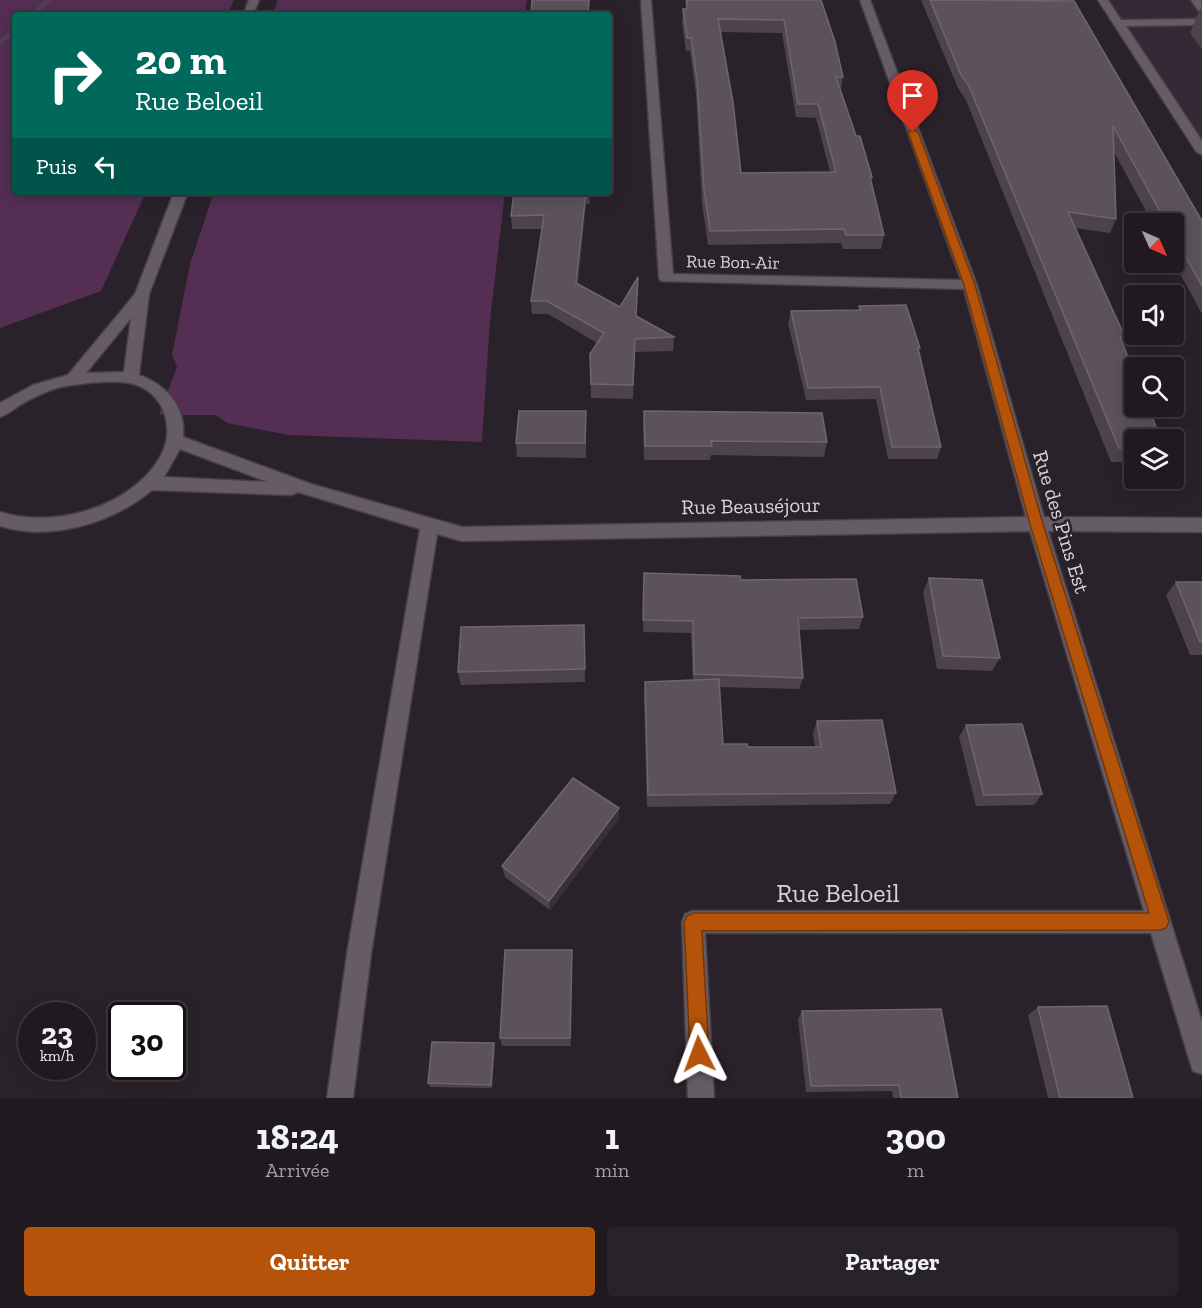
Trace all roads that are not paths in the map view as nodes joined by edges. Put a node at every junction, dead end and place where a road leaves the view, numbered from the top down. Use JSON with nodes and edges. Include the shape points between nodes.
{"nodes":[{"id":1,"x":646,"y":0,"type":"edge"},
{"id":2,"x":865,"y":0,"type":"edge"},
{"id":3,"x":1103,"y":0,"type":"edge"},
{"id":4,"x":1196,"y":0,"type":"edge"},
{"id":5,"x":1202,"y":8,"type":"edge"},
{"id":6,"x":1202,"y":22,"type":"edge"},
{"id":7,"x":1118,"y":23,"type":"junction"},
{"id":8,"x":1202,"y":151,"type":"edge"},
{"id":9,"x":180,"y":195,"type":"edge"},
{"id":10,"x":970,"y":285,"type":"junction"},
{"id":11,"x":142,"y":294,"type":"junction"},
{"id":12,"x":74,"y":378,"type":"junction"},
{"id":13,"x":131,"y":378,"type":"junction"},
{"id":14,"x":0,"y":411,"type":"edge"},
{"id":15,"x":176,"y":441,"type":"junction"},
{"id":16,"x":149,"y":483,"type":"junction"},
{"id":17,"x":307,"y":489,"type":"junction"},
{"id":18,"x":0,"y":519,"type":"edge"},
{"id":19,"x":430,"y":524,"type":"junction"},
{"id":20,"x":1037,"y":524,"type":"junction"},
{"id":21,"x":1202,"y":525,"type":"edge"},
{"id":22,"x":1160,"y":922,"type":"junction"},
{"id":23,"x":1202,"y":1062,"type":"edge"},
{"id":24,"x":340,"y":1098,"type":"edge"},
{"id":25,"x":701,"y":1098,"type":"edge"}],
"edges":[{"from":1,"to":10,"type":"street","name":"Rue Bon-Air","via":[[666,279]]},
{"from":2,"to":10,"type":"street","name":"Rue des Pins Est"},
{"from":3,"to":7,"type":"street"},
{"from":4,"to":5,"type":"street"},
{"from":6,"to":7,"type":"street"},
{"from":7,"to":8,"type":"street"},
{"from":9,"to":11,"type":"street"},
{"from":10,"to":20,"type":"street","name":"Rue des Pins Est"},
{"from":11,"to":12,"type":"street"},
{"from":11,"to":13,"type":"street"},
{"from":12,"to":13,"type":"street"},
{"from":12,"to":14,"type":"street","via":[[17,398]]},
{"from":13,"to":15,"type":"street","via":[[149,385],[169,402],[177,424]]},
{"from":15,"to":16,"type":"street","via":[[167,462]]},
{"from":15,"to":17,"type":"street","name":"Rue Beauséjour"},
{"from":16,"to":17,"type":"street","name":"Rue Beauséjour"},
{"from":16,"to":18,"type":"street","via":[[119,504],[81,519],[42,525]]},
{"from":17,"to":19,"type":"street","name":"Rue Beauséjour"},
{"from":19,"to":20,"type":"street","name":"Rue Beauséjour","via":[[462,534]]},
{"from":19,"to":24,"type":"street","via":[[359,954]]},
{"from":20,"to":21,"type":"street","name":"Rue Beauséjour"},
{"from":20,"to":22,"type":"street","name":"Rue des Pins Est"},
{"from":22,"to":23,"type":"street","name":"Rue des Pins Est"},
{"from":22,"to":25,"type":"street","name":"Rue Beloeil","via":[[693,922]]}]}
